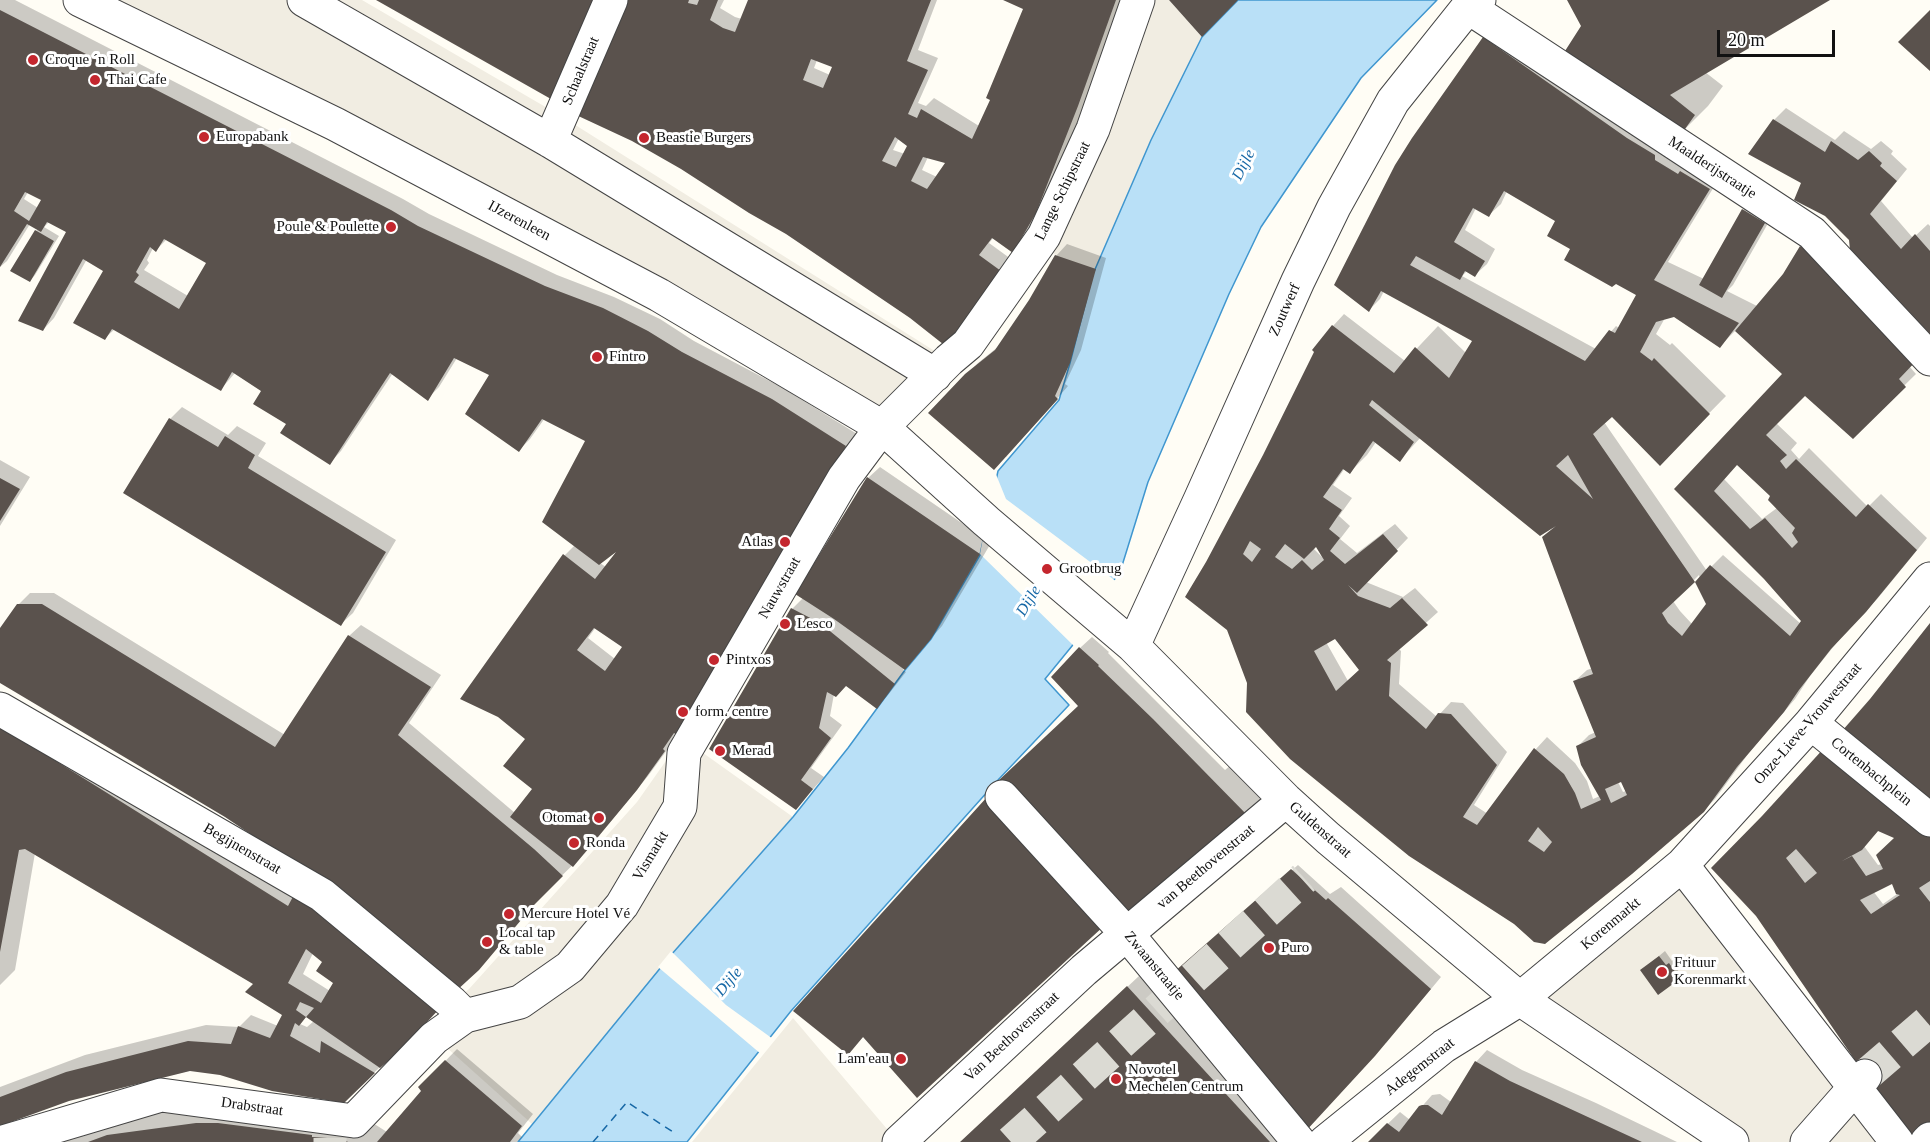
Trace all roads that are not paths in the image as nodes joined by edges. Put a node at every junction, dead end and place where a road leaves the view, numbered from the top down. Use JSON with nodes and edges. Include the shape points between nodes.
{"nodes":[{"id":1,"x":611,"y":0,"type":"edge"},
{"id":2,"x":1138,"y":0,"type":"edge"},
{"id":3,"x":90,"y":2,"type":"edge"},
{"id":4,"x":318,"y":3,"type":"edge"},
{"id":5,"x":1474,"y":4,"type":"edge"},
{"id":6,"x":550,"y":141,"type":"junction"},
{"id":7,"x":1930,"y":359,"type":"edge"},
{"id":8,"x":942,"y":367,"type":"junction"},
{"id":9,"x":882,"y":427,"type":"junction"},
{"id":10,"x":1930,"y":579,"type":"edge"},
{"id":11,"x":1133,"y":646,"type":"junction"},
{"id":12,"x":0,"y":709,"type":"edge"},
{"id":13,"x":1811,"y":723,"type":"junction"},
{"id":14,"x":684,"y":753,"type":"joint"},
{"id":15,"x":1002,"y":796,"type":"dead end"},
{"id":16,"x":1286,"y":800,"type":"junction"},
{"id":17,"x":1930,"y":820,"type":"edge"},
{"id":18,"x":1682,"y":865,"type":"junction"},
{"id":19,"x":1127,"y":934,"type":"junction"},
{"id":20,"x":1520,"y":999,"type":"junction"},
{"id":21,"x":465,"y":1016,"type":"junction"},
{"id":22,"x":1859,"y":1081,"type":"junction"},
{"id":23,"x":1930,"y":1139,"type":"edge"},
{"id":24,"x":3,"y":1142,"type":"edge"},
{"id":25,"x":899,"y":1142,"type":"edge"},
{"id":26,"x":1299,"y":1142,"type":"edge"},
{"id":27,"x":1325,"y":1142,"type":"edge"},
{"id":28,"x":1732,"y":1142,"type":"edge"},
{"id":29,"x":1807,"y":1142,"type":"edge"},
{"id":30,"x":1897,"y":1142,"type":"edge"},
{"id":31,"x":1927,"y":1142,"type":"edge"}],
"edges":[{"from":1,"to":6,"type":"street","name":"Schaalstraat"},
{"from":2,"to":8,"type":"street","name":"Lange Schipstraat","via":[[1093,129],[1044,236],[968,344]]},
{"from":3,"to":9,"type":"street","name":"IJzerenleen","via":[[335,124],[659,294]]},
{"from":4,"to":6,"type":"street"},
{"from":5,"to":7,"type":"street","name":"Maalderijstraatje","via":[[1812,234]]},
{"from":5,"to":11,"type":"street","name":"Zoutwerf","via":[[1393,101],[1334,207]]},
{"from":6,"to":8,"type":"street"},
{"from":8,"to":9,"type":"street"},
{"from":9,"to":11,"type":"street"},
{"from":9,"to":14,"type":"street","name":"Nauwstraat","via":[[844,478]]},
{"from":10,"to":13,"type":"street","name":"Onze-Lieve-Vrouwestraat"},
{"from":11,"to":16,"type":"street","name":"Guldenstraat"},
{"from":12,"to":21,"type":"street","name":"Begijnenstraat","via":[[322,895]]},
{"from":13,"to":17,"type":"street","name":"Cortenbachplein"},
{"from":13,"to":18,"type":"street","name":"Onze-Lieve-Vrouwestraat"},
{"from":14,"to":21,"type":"street","name":"Vismarkt","via":[[680,807],[622,905],[570,967],[520,1002]]},
{"from":15,"to":19,"type":"street","name":"Zwaanstraatje"},
{"from":16,"to":19,"type":"street","name":"van Beethovenstraat"},
{"from":16,"to":20,"type":"street","name":"Guldenstraat"},
{"from":18,"to":20,"type":"street","name":"Korenmarkt"},
{"from":18,"to":22,"type":"street"},
{"from":19,"to":25,"type":"street","name":"Van Beethovenstraat"},
{"from":19,"to":26,"type":"street","name":"Zwaanstraatje"},
{"from":20,"to":27,"type":"street","name":"Adegemstraat","via":[[1444,1046]]},
{"from":20,"to":28,"type":"street"},
{"from":21,"to":24,"type":"street","name":"Drabstraat","via":[[434,1038],[342,1130],[161,1095]]},
{"from":22,"to":29,"type":"street"},
{"from":22,"to":30,"type":"street"},
{"from":23,"to":31,"type":"street"}]}
